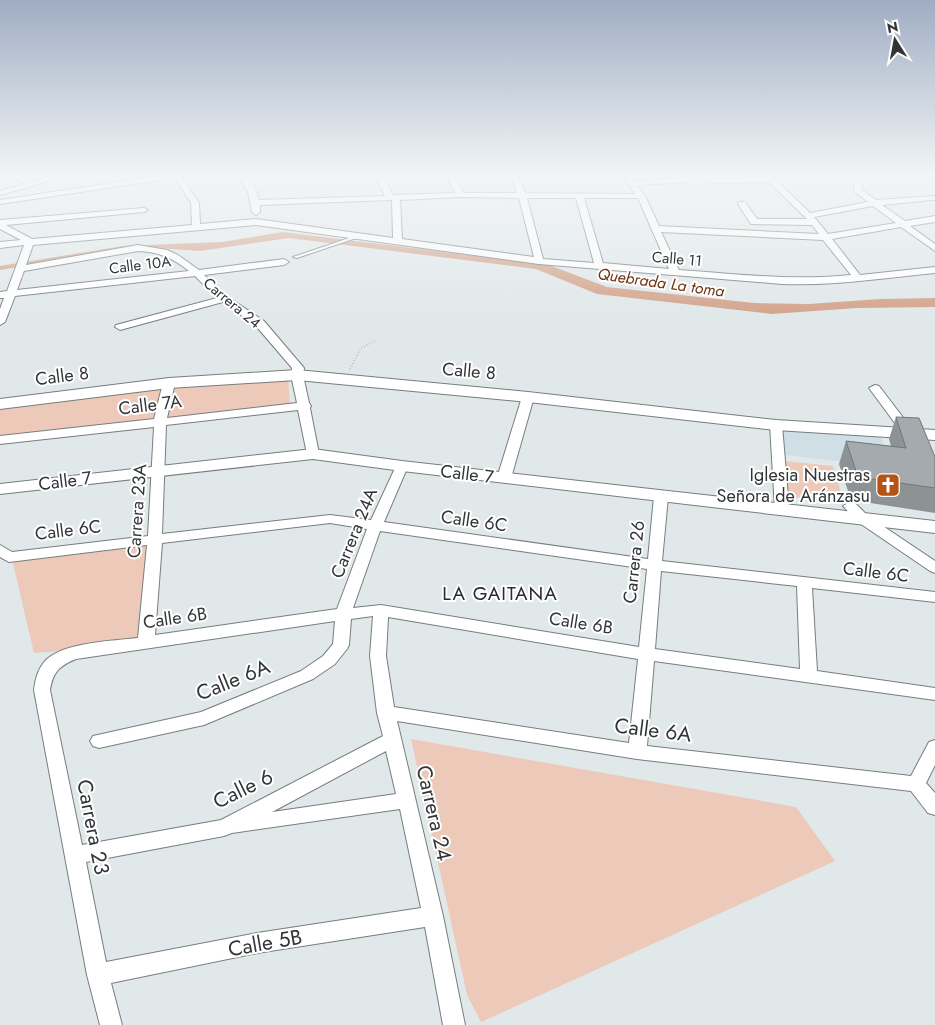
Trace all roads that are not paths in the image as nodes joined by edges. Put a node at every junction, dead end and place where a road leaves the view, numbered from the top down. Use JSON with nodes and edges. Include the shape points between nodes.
{"nodes":[{"id":1,"x":22,"y":222,"type":"edge"},
{"id":2,"x":196,"y":222,"type":"edge"},
{"id":3,"x":256,"y":222,"type":"joint"},
{"id":4,"x":396,"y":222,"type":"edge"},
{"id":5,"x":529,"y":222,"type":"edge"},
{"id":6,"x":587,"y":222,"type":"edge"},
{"id":7,"x":654,"y":222,"type":"edge"},
{"id":8,"x":813,"y":222,"type":"edge"},
{"id":9,"x":913,"y":222,"type":"edge"},
{"id":10,"x":904,"y":223,"type":"junction"},
{"id":11,"x":0,"y":224,"type":"edge"},
{"id":12,"x":196,"y":227,"type":"junction"},
{"id":13,"x":657,"y":229,"type":"junction"},
{"id":14,"x":357,"y":237,"type":"junction"},
{"id":15,"x":825,"y":237,"type":"junction"},
{"id":16,"x":30,"y":242,"type":"junction"},
{"id":17,"x":398,"y":242,"type":"junction"},
{"id":18,"x":0,"y":245,"type":"edge"},
{"id":19,"x":935,"y":248,"type":"edge"},
{"id":20,"x":295,"y":257,"type":"dead end"},
{"id":21,"x":539,"y":261,"type":"junction"},
{"id":22,"x":284,"y":262,"type":"dead end"},
{"id":23,"x":599,"y":265,"type":"junction"},
{"id":24,"x":21,"y":266,"type":"junction"},
{"id":25,"x":935,"y":270,"type":"edge"},
{"id":26,"x":675,"y":272,"type":"junction"},
{"id":27,"x":197,"y":273,"type":"junction"},
{"id":28,"x":859,"y":279,"type":"junction"},
{"id":29,"x":11,"y":294,"type":"junction"},
{"id":30,"x":0,"y":295,"type":"edge"},
{"id":31,"x":224,"y":298,"type":"junction"},
{"id":32,"x":0,"y":322,"type":"edge"},
{"id":33,"x":120,"y":327,"type":"dead end"},
{"id":34,"x":298,"y":371,"type":"junction"},
{"id":35,"x":169,"y":383,"type":"junction"},
{"id":36,"x":875,"y":388,"type":"dead end"},
{"id":37,"x":528,"y":397,"type":"junction"},
{"id":38,"x":0,"y":398,"type":"edge"},
{"id":39,"x":0,"y":404,"type":"edge"},
{"id":40,"x":305,"y":406,"type":"junction"},
{"id":41,"x":160,"y":421,"type":"junction"},
{"id":42,"x":776,"y":425,"type":"junction"},
{"id":43,"x":904,"y":427,"type":"junction"},
{"id":44,"x":935,"y":428,"type":"edge"},
{"id":45,"x":935,"y":435,"type":"edge"},
{"id":46,"x":0,"y":440,"type":"edge"},
{"id":47,"x":313,"y":450,"type":"junction"},
{"id":48,"x":159,"y":466,"type":"junction"},
{"id":49,"x":402,"y":466,"type":"junction"},
{"id":50,"x":506,"y":474,"type":"junction"},
{"id":51,"x":0,"y":481,"type":"edge"},
{"id":52,"x":0,"y":489,"type":"edge"},
{"id":53,"x":661,"y":496,"type":"junction"},
{"id":54,"x":781,"y":504,"type":"junction"},
{"id":55,"x":850,"y":506,"type":"junction"},
{"id":56,"x":935,"y":518,"type":"edge"},
{"id":57,"x":863,"y":519,"type":"junction"},
{"id":58,"x":375,"y":526,"type":"junction"},
{"id":59,"x":935,"y":527,"type":"edge"},
{"id":60,"x":155,"y":538,"type":"junction"},
{"id":61,"x":4,"y":553,"type":"edge"},
{"id":62,"x":654,"y":565,"type":"junction"},
{"id":63,"x":935,"y":568,"type":"edge"},
{"id":64,"x":804,"y":582,"type":"junction"},
{"id":65,"x":935,"y":597,"type":"edge"},
{"id":66,"x":381,"y":610,"type":"junction"},
{"id":67,"x":343,"y":614,"type":"junction"},
{"id":68,"x":146,"y":642,"type":"junction"},
{"id":69,"x":73,"y":653,"type":"joint"},
{"id":70,"x":645,"y":654,"type":"junction"},
{"id":71,"x":810,"y":677,"type":"junction"},
{"id":72,"x":935,"y":694,"type":"edge"},
{"id":73,"x":386,"y":713,"type":"junction"},
{"id":74,"x":392,"y":739,"type":"junction"},
{"id":75,"x":99,"y":741,"type":"dead end"},
{"id":76,"x":935,"y":747,"type":"edge"},
{"id":77,"x":637,"y":752,"type":"junction"},
{"id":78,"x":916,"y":784,"type":"junction"},
{"id":79,"x":407,"y":800,"type":"junction"},
{"id":80,"x":935,"y":807,"type":"edge"},
{"id":81,"x":224,"y":828,"type":"junction"},
{"id":82,"x":74,"y":855,"type":"junction"},
{"id":83,"x":433,"y":916,"type":"junction"},
{"id":84,"x":98,"y":976,"type":"junction"},
{"id":85,"x":112,"y":1025,"type":"edge"},
{"id":86,"x":454,"y":1025,"type":"edge"}],
"edges":[{"from":1,"to":11,"type":"street"},
{"from":2,"to":12,"type":"street"},
{"from":3,"to":12,"type":"street","name":"Calle 11"},
{"from":3,"to":14,"type":"street","name":"Calle 11"},
{"from":4,"to":17,"type":"street"},
{"from":5,"to":21,"type":"street"},
{"from":6,"to":23,"type":"street"},
{"from":7,"to":13,"type":"street"},
{"from":8,"to":15,"type":"street"},
{"from":9,"to":10,"type":"street"},
{"from":10,"to":15,"type":"street"},
{"from":10,"to":19,"type":"street"},
{"from":11,"to":16,"type":"street"},
{"from":12,"to":16,"type":"street","name":"Calle 11"},
{"from":13,"to":15,"type":"street"},
{"from":13,"to":26,"type":"street"},
{"from":14,"to":17,"type":"street","name":"Calle 11"},
{"from":14,"to":20,"type":"lane"},
{"from":15,"to":28,"type":"street"},
{"from":16,"to":18,"type":"street","name":"Calle 11"},
{"from":16,"to":24,"type":"street"},
{"from":17,"to":21,"type":"street","name":"Calle 11"},
{"from":21,"to":23,"type":"street","name":"Calle 11"},
{"from":22,"to":27,"type":"street","name":"Calle 10A"},
{"from":23,"to":26,"type":"street","name":"Calle 11"},
{"from":24,"to":27,"type":"street","name":"Carrera 24","via":[[146,248],[175,256]]},
{"from":24,"to":29,"type":"street"},
{"from":25,"to":28,"type":"street","name":"Calle 11"},
{"from":26,"to":28,"type":"street","name":"Calle 11","via":[[782,281]]},
{"from":27,"to":29,"type":"street","name":"Calle 10A"},
{"from":27,"to":31,"type":"street","name":"Carrera 24"},
{"from":29,"to":30,"type":"street","name":"Calle 10A"},
{"from":29,"to":32,"type":"street"},
{"from":31,"to":33,"type":"street"},
{"from":31,"to":34,"type":"street","name":"Carrera 24","via":[[254,318]]},
{"from":34,"to":35,"type":"main road","name":"Calle 8"},
{"from":34,"to":37,"type":"main road","name":"Calle 8"},
{"from":34,"to":38,"type":"main road","name":"Calle 8","via":[[158,379]]},
{"from":34,"to":40,"type":"street","name":"Carrera 24"},
{"from":34,"to":43,"type":"main road","name":"Calle 8","via":[[348,372],[528,388]]},
{"from":35,"to":39,"type":"main road","name":"Calle 8"},
{"from":35,"to":41,"type":"street","name":"Carrera 23A"},
{"from":36,"to":43,"type":"street"},
{"from":37,"to":42,"type":"main road","name":"Calle 8"},
{"from":37,"to":50,"type":"street"},
{"from":40,"to":41,"type":"street","name":"Calle 7A"},
{"from":40,"to":47,"type":"street","name":"Carrera 24"},
{"from":41,"to":46,"type":"street","name":"Calle 7A"},
{"from":41,"to":48,"type":"street","name":"Carrera 23A"},
{"from":42,"to":45,"type":"main road","name":"Calle 8"},
{"from":42,"to":54,"type":"street"},
{"from":43,"to":44,"type":"main road","name":"Calle 8"},
{"from":47,"to":48,"type":"main road","name":"Calle 7"},
{"from":47,"to":49,"type":"main road","name":"Calle 7"},
{"from":47,"to":50,"type":"main road","name":"Calle 7"},
{"from":48,"to":51,"type":"main road","name":"Calle 7"},
{"from":48,"to":52,"type":"main road","name":"Calle 7"},
{"from":48,"to":60,"type":"street","name":"Carrera 23A"},
{"from":49,"to":50,"type":"main road","name":"Calle 7"},
{"from":49,"to":58,"type":"street","name":"Carrera 24A"},
{"from":50,"to":53,"type":"main road","name":"Calle 7"},
{"from":50,"to":54,"type":"main road","name":"Calle 7"},
{"from":53,"to":54,"type":"main road","name":"Calle 7"},
{"from":53,"to":62,"type":"street","name":"Carrera 26"},
{"from":54,"to":55,"type":"main road","name":"Calle 7"},
{"from":54,"to":57,"type":"main road","name":"Calle 7"},
{"from":55,"to":56,"type":"main road","name":"Calle 7"},
{"from":55,"to":57,"type":"street"},
{"from":57,"to":59,"type":"main road","name":"Calle 7"},
{"from":57,"to":63,"type":"street"},
{"from":58,"to":60,"type":"street","name":"Calle 6C","via":[[330,519]]},
{"from":58,"to":62,"type":"street","name":"Calle 6C"},
{"from":58,"to":67,"type":"street","name":"Carrera 24A"},
{"from":60,"to":61,"type":"street","name":"Calle 6C"},
{"from":60,"to":68,"type":"street","name":"Carrera 23A"},
{"from":62,"to":64,"type":"street","name":"Calle 6C"},
{"from":62,"to":70,"type":"street","name":"Carrera 26"},
{"from":64,"to":65,"type":"street","name":"Calle 6C"},
{"from":64,"to":71,"type":"street"},
{"from":66,"to":67,"type":"street","name":"Calle 6B"},
{"from":66,"to":70,"type":"street","name":"Calle 6B"},
{"from":66,"to":73,"type":"street","name":"Carrera 24","via":[[378,656]]},
{"from":67,"to":68,"type":"street","name":"Calle 6B"},
{"from":67,"to":75,"type":"street","name":"Calle 6A","via":[[341,645],[329,660],[307,675],[204,718]]},
{"from":68,"to":69,"type":"street","name":"Calle 6B"},
{"from":69,"to":82,"type":"street","name":"Carrera 23","via":[[50,665],[44,674],[42,690]]},
{"from":70,"to":71,"type":"street","name":"Calle 6B"},
{"from":70,"to":77,"type":"street","name":"Carrera 26"},
{"from":71,"to":72,"type":"street","name":"Calle 6B"},
{"from":73,"to":74,"type":"street","name":"Carrera 24"},
{"from":73,"to":77,"type":"street","name":"Calle 6A"},
{"from":74,"to":79,"type":"street","name":"Carrera 24"},
{"from":74,"to":81,"type":"street","name":"Calle 6"},
{"from":76,"to":78,"type":"street"},
{"from":77,"to":78,"type":"street","name":"Calle 6A"},
{"from":78,"to":80,"type":"street"},
{"from":79,"to":81,"type":"street"},
{"from":79,"to":83,"type":"street","name":"Carrera 24"},
{"from":81,"to":82,"type":"street","name":"Calle 6"},
{"from":82,"to":84,"type":"street","name":"Carrera 23"},
{"from":83,"to":84,"type":"street","name":"Calle 5B","via":[[256,943]]},
{"from":83,"to":86,"type":"street","name":"Carrera 24"},
{"from":84,"to":85,"type":"street","name":"Carrera 23"}]}
